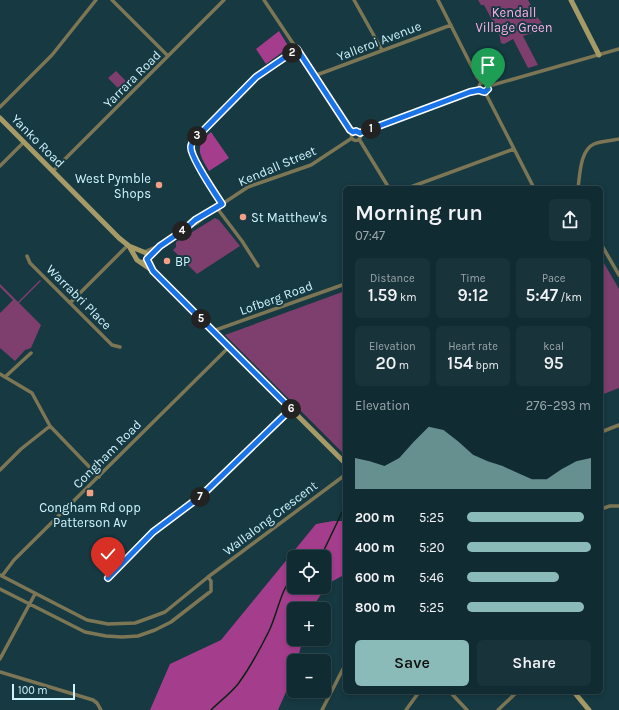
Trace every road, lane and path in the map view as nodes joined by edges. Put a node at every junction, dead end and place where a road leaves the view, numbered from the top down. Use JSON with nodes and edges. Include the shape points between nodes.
{"nodes":[{"id":1,"x":96,"y":0,"type":"edge"},
{"id":2,"x":112,"y":0,"type":"edge"},
{"id":3,"x":224,"y":0,"type":"edge"},
{"id":4,"x":264,"y":0,"type":"edge"},
{"id":5,"x":354,"y":0,"type":"edge"},
{"id":6,"x":438,"y":0,"type":"edge"},
{"id":7,"x":571,"y":0,"type":"edge"},
{"id":8,"x":451,"y":25,"type":"junction"},
{"id":9,"x":297,"y":49,"type":"junction"},
{"id":10,"x":619,"y":49,"type":"edge"},
{"id":11,"x":382,"y":50,"type":"junction"},
{"id":12,"x":599,"y":55,"type":"junction"},
{"id":13,"x":168,"y":56,"type":"junction"},
{"id":14,"x":314,"y":76,"type":"junction"},
{"id":15,"x":482,"y":83,"type":"junction"},
{"id":16,"x":488,"y":86,"type":"junction"},
{"id":17,"x":480,"y":90,"type":"junction"},
{"id":18,"x":485,"y":92,"type":"junction"},
{"id":19,"x":0,"y":107,"type":"edge"},
{"id":20,"x":0,"y":118,"type":"edge"},
{"id":21,"x":353,"y":132,"type":"junction"},
{"id":22,"x":360,"y":133,"type":"junction"},
{"id":23,"x":352,"y":138,"type":"junction"},
{"id":24,"x":619,"y":139,"type":"edge"},
{"id":25,"x":359,"y":140,"type":"junction"},
{"id":26,"x":24,"y":142,"type":"junction"},
{"id":27,"x":514,"y":149,"type":"junction"},
{"id":28,"x":0,"y":166,"type":"edge"},
{"id":29,"x":53,"y":171,"type":"junction"},
{"id":30,"x":388,"y":186,"type":"edge"},
{"id":31,"x":413,"y":186,"type":"edge"},
{"id":32,"x":533,"y":186,"type":"edge"},
{"id":33,"x":578,"y":186,"type":"edge"},
{"id":34,"x":222,"y":204,"type":"junction"},
{"id":35,"x":217,"y":208,"type":"junction"},
{"id":36,"x":129,"y":246,"type":"junction"},
{"id":37,"x":160,"y":246,"type":"junction"},
{"id":38,"x":603,"y":247,"type":"edge"},
{"id":39,"x":143,"y":252,"type":"junction"},
{"id":40,"x":27,"y":256,"type":"dead end"},
{"id":41,"x":136,"y":257,"type":"junction"},
{"id":42,"x":147,"y":258,"type":"junction"},
{"id":43,"x":140,"y":262,"type":"junction"},
{"id":44,"x":258,"y":266,"type":"dead end"},
{"id":45,"x":153,"y":271,"type":"junction"},
{"id":46,"x":619,"y":275,"type":"edge"},
{"id":47,"x":343,"y":285,"type":"edge"},
{"id":48,"x":70,"y":303,"type":"junction"},
{"id":49,"x":213,"y":332,"type":"junction"},
{"id":50,"x":120,"y":347,"type":"dead end"},
{"id":51,"x":228,"y":347,"type":"junction"},
{"id":52,"x":31,"y":353,"type":"dead end"},
{"id":53,"x":0,"y":374,"type":"edge"},
{"id":54,"x":5,"y":377,"type":"junction"},
{"id":55,"x":291,"y":409,"type":"junction"},
{"id":56,"x":619,"y":425,"type":"edge"},
{"id":57,"x":50,"y":426,"type":"junction"},
{"id":58,"x":603,"y":431,"type":"edge"},
{"id":59,"x":343,"y":462,"type":"edge"},
{"id":60,"x":0,"y":470,"type":"edge"},
{"id":61,"x":343,"y":476,"type":"edge"},
{"id":62,"x":99,"y":477,"type":"junction"},
{"id":63,"x":619,"y":506,"type":"edge"},
{"id":64,"x":603,"y":508,"type":"edge"},
{"id":65,"x":1,"y":576,"type":"edge"},
{"id":66,"x":208,"y":577,"type":"junction"},
{"id":67,"x":108,"y":578,"type":"dead end"},
{"id":68,"x":0,"y":589,"type":"edge"},
{"id":69,"x":35,"y":594,"type":"junction"},
{"id":70,"x":29,"y":604,"type":"junction"},
{"id":71,"x":0,"y":659,"type":"edge"},
{"id":72,"x":343,"y":669,"type":"edge"},
{"id":73,"x":0,"y":672,"type":"edge"},
{"id":74,"x":418,"y":694,"type":"edge"},
{"id":75,"x":452,"y":694,"type":"edge"},
{"id":76,"x":514,"y":694,"type":"edge"},
{"id":77,"x":576,"y":694,"type":"edge"},
{"id":78,"x":101,"y":710,"type":"edge"},
{"id":79,"x":322,"y":710,"type":"edge"},
{"id":80,"x":406,"y":710,"type":"edge"},
{"id":81,"x":468,"y":710,"type":"edge"},
{"id":82,"x":498,"y":710,"type":"edge"},
{"id":83,"x":589,"y":710,"type":"edge"}],
"edges":[{"from":1,"to":19,"type":"street","via":[[52,54]]},
{"from":2,"to":13,"type":"street"},
{"from":3,"to":13,"type":"street","name":"Yarrara Road"},
{"from":4,"to":9,"type":"street"},
{"from":5,"to":11,"type":"street"},
{"from":6,"to":8,"type":"street"},
{"from":7,"to":12,"type":"main road"},
{"from":8,"to":11,"type":"street","name":"Yalleroi Avenue"},
{"from":8,"to":15,"type":"street"},
{"from":9,"to":14,"type":"street"},
{"from":9,"to":34,"type":"street","via":[[256,77],[193,141],[190,148],[192,153]]},
{"from":10,"to":12,"type":"street"},
{"from":11,"to":14,"type":"street","name":"Yalleroi Avenue"},
{"from":12,"to":16,"type":"street"},
{"from":13,"to":29,"type":"street","name":"Yarrara Road"},
{"from":14,"to":21,"type":"street"},
{"from":15,"to":16,"type":"street"},
{"from":15,"to":17,"type":"street"},
{"from":16,"to":18,"type":"street"},
{"from":17,"to":18,"type":"street"},
{"from":17,"to":22,"type":"street"},
{"from":18,"to":27,"type":"street"},
{"from":20,"to":26,"type":"main road","name":"Yanko Road"},
{"from":21,"to":22,"type":"street"},
{"from":21,"to":23,"type":"street"},
{"from":22,"to":25,"type":"street"},
{"from":23,"to":25,"type":"street"},
{"from":23,"to":34,"type":"street","name":"Kendall Street","via":[[311,165],[248,187]]},
{"from":24,"to":33,"type":"street","via":[[587,148],[583,156]]},
{"from":25,"to":30,"type":"street"},
{"from":26,"to":28,"type":"street"},
{"from":26,"to":29,"type":"main road","name":"Yanko Road"},
{"from":27,"to":31,"type":"street"},
{"from":27,"to":32,"type":"street"},
{"from":29,"to":36,"type":"main road","name":"Yanko Road"},
{"from":34,"to":35,"type":"street","name":"Kendall Street"},
{"from":35,"to":37,"type":"street","name":"Kendall Street","via":[[198,217]]},
{"from":35,"to":44,"type":"street"},
{"from":36,"to":39,"type":"main road","name":"Yanko Road"},
{"from":36,"to":41,"type":"main road","name":"Yanko Road"},
{"from":36,"to":48,"type":"street"},
{"from":37,"to":39,"type":"street","name":"Kendall Street"},
{"from":37,"to":42,"type":"street","name":"Kendall Street"},
{"from":38,"to":46,"type":"street"},
{"from":39,"to":41,"type":"main road"},
{"from":39,"to":42,"type":"main road","name":"Yanko Road"},
{"from":40,"to":48,"type":"street","name":"Warrabri Place","via":[[30,263]]},
{"from":41,"to":43,"type":"main road","name":"Yanko Road"},
{"from":42,"to":43,"type":"main road"},
{"from":42,"to":45,"type":"main road","name":"Yanko Road"},
{"from":43,"to":45,"type":"main road","name":"Yanko Road"},
{"from":45,"to":49,"type":"main road","name":"Yanko Road"},
{"from":47,"to":49,"type":"street","name":"Lofberg Road"},
{"from":48,"to":50,"type":"street","name":"Warrabri Place","via":[[112,345]]},
{"from":49,"to":51,"type":"main road","name":"Yanko Road"},
{"from":51,"to":55,"type":"main road","name":"Yanko Road"},
{"from":51,"to":62,"type":"street","name":"Congham Road"},
{"from":52,"to":54,"type":"street"},
{"from":53,"to":54,"type":"street"},
{"from":54,"to":57,"type":"street","via":[[32,394]]},
{"from":55,"to":59,"type":"main road","name":"Yanko Road"},
{"from":55,"to":67,"type":"street","via":[[201,496],[153,532]]},
{"from":56,"to":58,"type":"street"},
{"from":57,"to":60,"type":"street"},
{"from":57,"to":62,"type":"street"},
{"from":61,"to":66,"type":"street","name":"Wallalong Crescent"},
{"from":62,"to":65,"type":"street","name":"Congham Road","via":[[14,560]]},
{"from":63,"to":64,"type":"street"},
{"from":65,"to":69,"type":"street","name":"Wallalong Crescent"},
{"from":66,"to":69,"type":"street","name":"Wallalong Crescent","via":[[165,612],[134,623],[108,624],[87,620]]},
{"from":66,"to":70,"type":"street","via":[[212,587],[210,591],[171,622],[138,636],[106,636],[85,632]]},
{"from":68,"to":70,"type":"street"},
{"from":69,"to":70,"type":"street"},
{"from":70,"to":71,"type":"street"},
{"from":72,"to":79,"type":"street"},
{"from":73,"to":78,"type":"street","via":[[93,700]]},
{"from":74,"to":80,"type":"street"},
{"from":75,"to":81,"type":"street"},
{"from":76,"to":82,"type":"street"},
{"from":77,"to":83,"type":"main road"}]}
